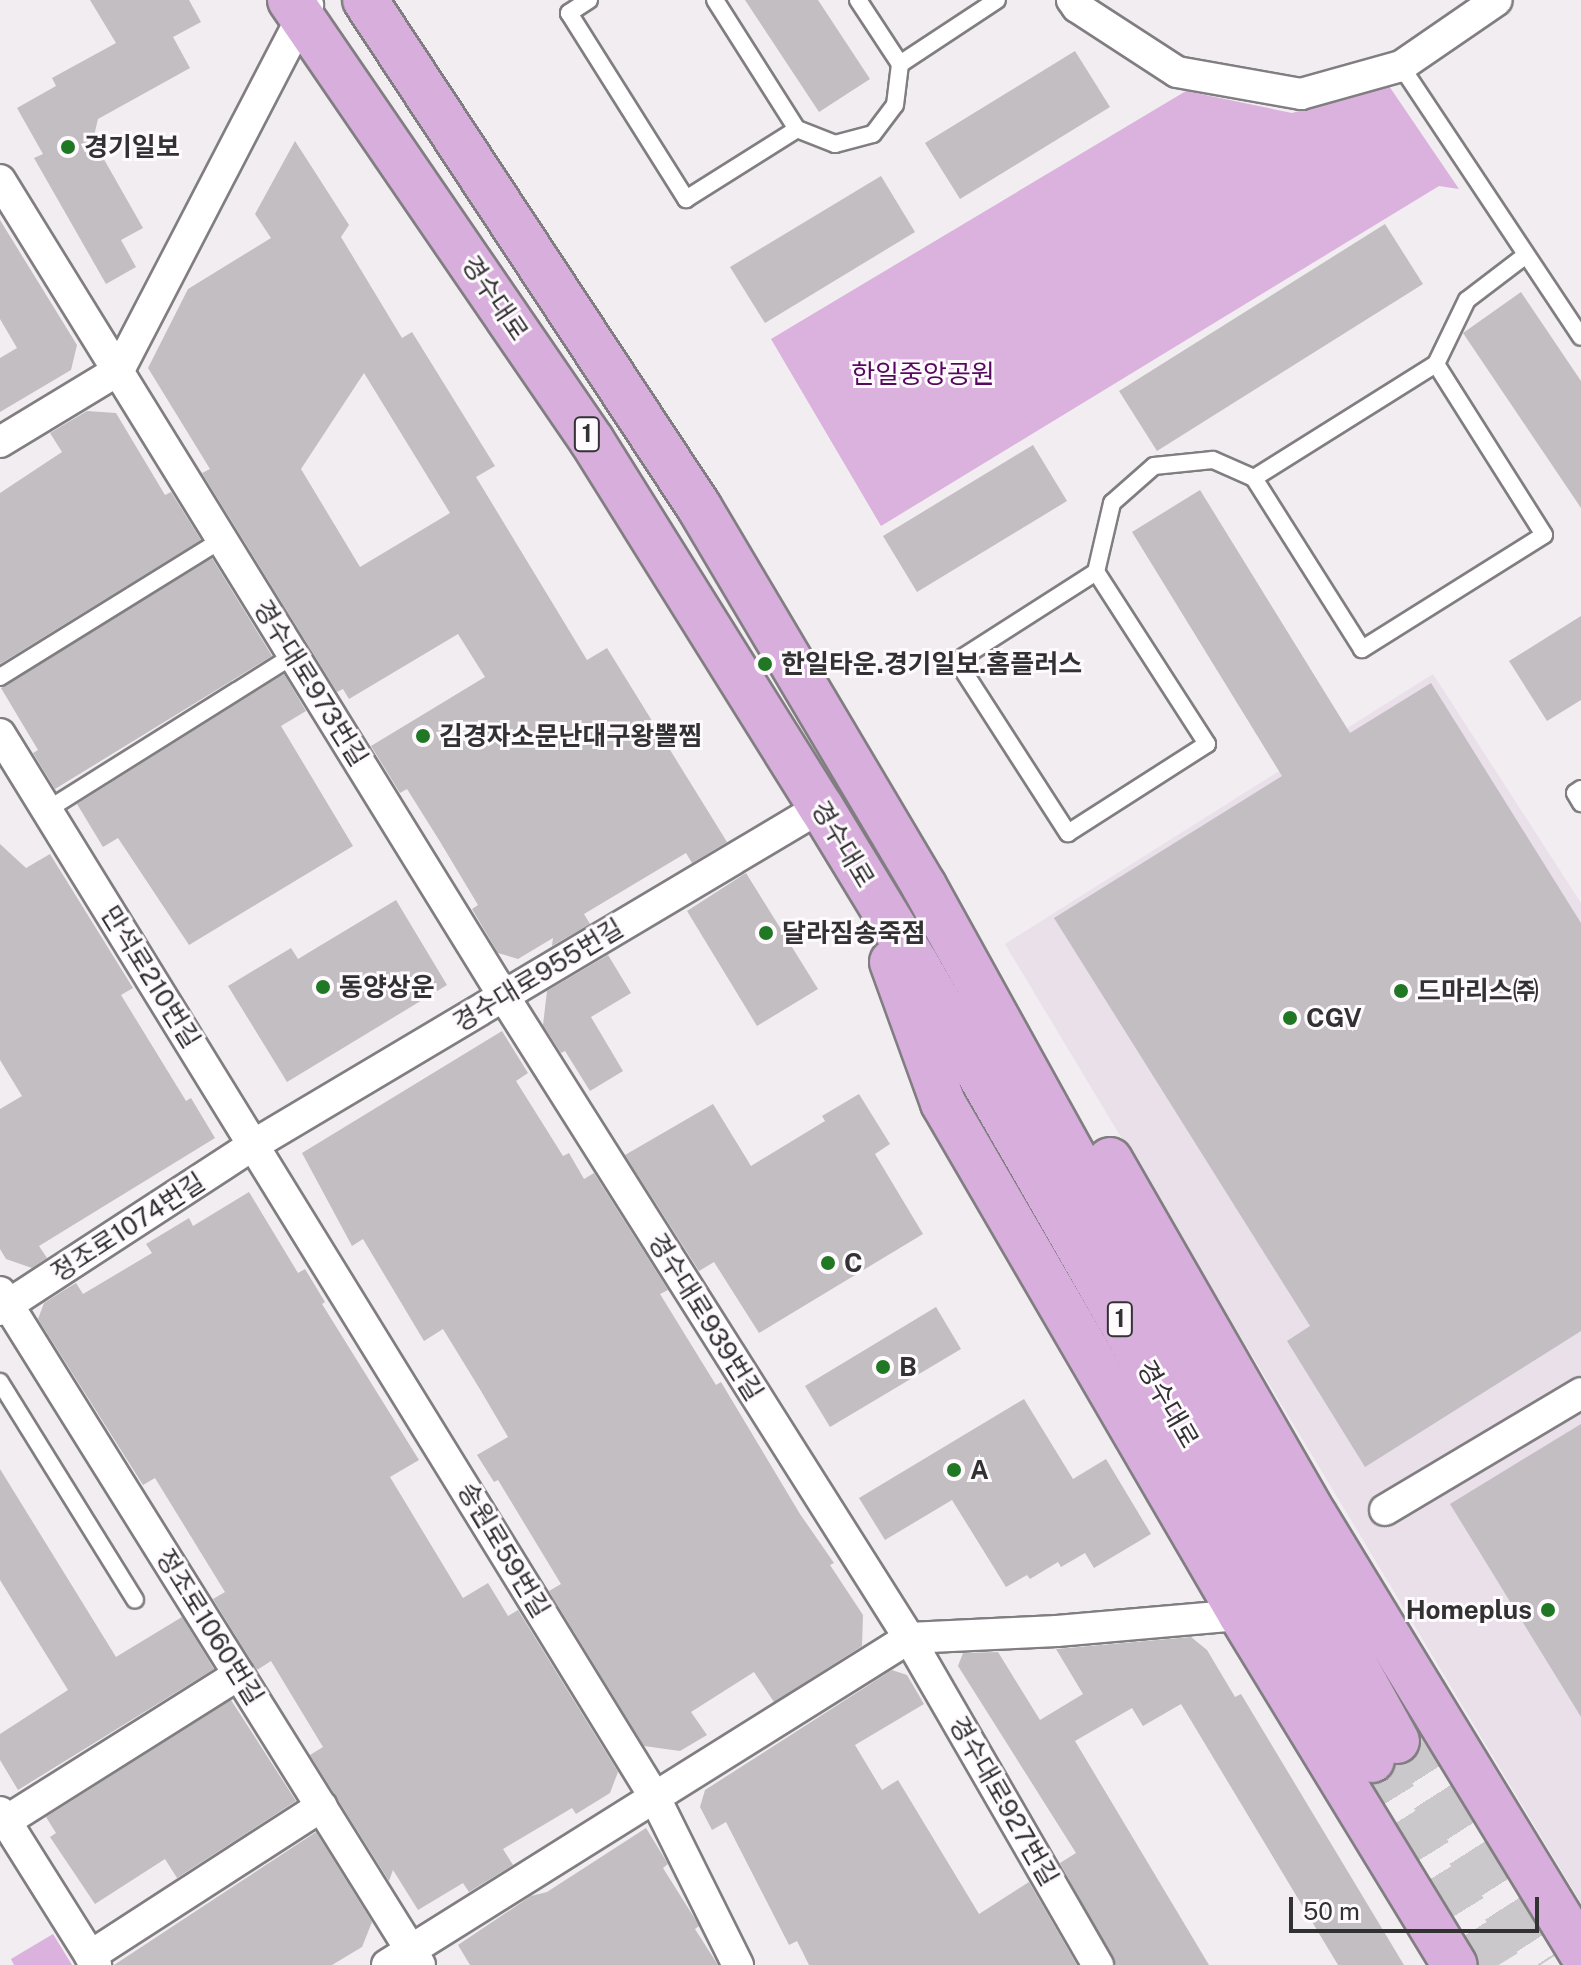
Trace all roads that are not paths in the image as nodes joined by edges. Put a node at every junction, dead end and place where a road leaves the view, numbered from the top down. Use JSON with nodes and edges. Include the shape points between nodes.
{"nodes":[{"id":1,"x":365,"y":0,"type":"edge"},
{"id":2,"x":589,"y":0,"type":"edge"},
{"id":3,"x":715,"y":0,"type":"edge"},
{"id":4,"x":858,"y":0,"type":"edge"},
{"id":5,"x":997,"y":0,"type":"edge"},
{"id":6,"x":1072,"y":0,"type":"edge"},
{"id":7,"x":1497,"y":0,"type":"edge"},
{"id":8,"x":301,"y":6,"type":"edge"},
{"id":9,"x":900,"y":64,"type":"junction"},
{"id":10,"x":1401,"y":66,"type":"junction"},
{"id":11,"x":797,"y":129,"type":"junction"},
{"id":12,"x":0,"y":180,"type":"edge"},
{"id":13,"x":443,"y":221,"type":"junction"},
{"id":14,"x":1526,"y":255,"type":"junction"},
{"id":15,"x":559,"y":299,"type":"junction"},
{"id":16,"x":1581,"y":337,"type":"edge"},
{"id":17,"x":1436,"y":364,"type":"junction"},
{"id":18,"x":119,"y":370,"type":"junction"},
{"id":19,"x":0,"y":442,"type":"edge"},
{"id":20,"x":1254,"y":478,"type":"junction"},
{"id":21,"x":223,"y":539,"type":"junction"},
{"id":22,"x":1096,"y":572,"type":"junction"},
{"id":23,"x":294,"y":655,"type":"junction"},
{"id":24,"x":0,"y":677,"type":"edge"},
{"id":25,"x":0,"y":734,"type":"edge"},
{"id":26,"x":1581,"y":789,"type":"edge"},
{"id":27,"x":1581,"y":803,"type":"edge"},
{"id":28,"x":821,"y":807,"type":"junction"},
{"id":29,"x":47,"y":810,"type":"junction"},
{"id":30,"x":863,"y":881,"type":"junction"},
{"id":31,"x":924,"y":886,"type":"junction"},
{"id":32,"x":503,"y":995,"type":"junction"},
{"id":33,"x":255,"y":1144,"type":"junction"},
{"id":34,"x":3,"y":1302,"type":"edge"},
{"id":35,"x":0,"y":1382,"type":"edge"},
{"id":36,"x":1581,"y":1393,"type":"edge"},
{"id":37,"x":1385,"y":1510,"type":"dead end"},
{"id":38,"x":135,"y":1600,"type":"dead end"},
{"id":39,"x":1241,"y":1615,"type":"junction"},
{"id":40,"x":909,"y":1638,"type":"junction"},
{"id":41,"x":239,"y":1674,"type":"junction"},
{"id":42,"x":654,"y":1796,"type":"junction"},
{"id":43,"x":322,"y":1806,"type":"junction"},
{"id":44,"x":3,"y":1816,"type":"edge"},
{"id":45,"x":1581,"y":1952,"type":"edge"},
{"id":46,"x":93,"y":1960,"type":"edge"},
{"id":47,"x":406,"y":1960,"type":"edge"},
{"id":48,"x":738,"y":1965,"type":"edge"},
{"id":49,"x":1098,"y":1965,"type":"edge"},
{"id":50,"x":1455,"y":1965,"type":"edge"}],
"edges":[{"from":1,"to":15,"type":"main road","name":"경수대로","number":"1"},
{"from":2,"to":11,"type":"lane","via":[[569,13],[686,199]]},
{"from":3,"to":11,"type":"lane"},
{"from":4,"to":9,"type":"lane"},
{"from":5,"to":9,"type":"lane"},
{"from":6,"to":10,"type":"street","via":[[1177,72],[1301,94]]},
{"from":7,"to":10,"type":"street"},
{"from":8,"to":13,"type":"main road","name":"경수대로","number":"1"},
{"from":8,"to":18,"type":"street"},
{"from":9,"to":11,"type":"lane","via":[[895,105],[873,134],[835,144]]},
{"from":10,"to":14,"type":"lane"},
{"from":12,"to":18,"type":"street","name":"경수대로973번길"},
{"from":13,"to":15,"type":"main road","via":[[456,212],[466,215],[501,274],[514,284]]},
{"from":13,"to":28,"type":"main road","name":"경수대로","number":"1","via":[[592,441]]},
{"from":14,"to":16,"type":"lane"},
{"from":14,"to":17,"type":"lane","via":[[1467,300]]},
{"from":15,"to":31,"type":"main road","name":"경수대로","number":"1","via":[[699,507]]},
{"from":17,"to":20,"type":"lane"},
{"from":17,"to":20,"type":"lane","via":[[1544,535],[1362,649]]},
{"from":18,"to":19,"type":"street"},
{"from":18,"to":21,"type":"street","name":"경수대로973번길"},
{"from":20,"to":22,"type":"lane","via":[[1213,460],[1154,466],[1112,503]]},
{"from":21,"to":23,"type":"street","name":"경수대로973번길"},
{"from":21,"to":24,"type":"lane"},
{"from":22,"to":22,"type":"lane","via":[[1207,744],[1068,833],[957,661]]},
{"from":23,"to":29,"type":"lane"},
{"from":23,"to":32,"type":"street","name":"경수대로973번길"},
{"from":25,"to":29,"type":"street","name":"만석로210번길"},
{"from":26,"to":27,"type":"lane","via":[[1575,793]]},
{"from":28,"to":30,"type":"main road","name":"경수대로","number":"1"},
{"from":28,"to":32,"type":"street","name":"경수대로955번길"},
{"from":29,"to":33,"type":"street","name":"만석로210번길"},
{"from":30,"to":31,"type":"main road","name":"경수대로","number":"1","via":[[1384,1751]]},
{"from":30,"to":39,"type":"main road","via":[[943,1103]]},
{"from":31,"to":45,"type":"main road","via":[[964,915],[1315,1516]]},
{"from":32,"to":33,"type":"street","name":"경수대로955번길"},
{"from":32,"to":40,"type":"street","name":"경수대로939번길"},
{"from":33,"to":34,"type":"street","name":"정조로1074번길"},
{"from":33,"to":42,"type":"street","name":"송원로59번길"},
{"from":34,"to":41,"type":"street","name":"정조로1060번길"},
{"from":35,"to":38,"type":"lane"},
{"from":36,"to":37,"type":"street"},
{"from":39,"to":40,"type":"street"},
{"from":39,"to":50,"type":"main road"},
{"from":40,"to":42,"type":"street"},
{"from":40,"to":49,"type":"street","name":"경수대로927번길"},
{"from":41,"to":43,"type":"street","name":"정조로1060번길"},
{"from":41,"to":44,"type":"street"},
{"from":42,"to":47,"type":"street","name":"정조로1060번길"},
{"from":42,"to":48,"type":"street","name":"송원로59번길"},
{"from":43,"to":46,"type":"street"},
{"from":43,"to":47,"type":"street","name":"정조로1060번길"},
{"from":44,"to":46,"type":"street"}]}
